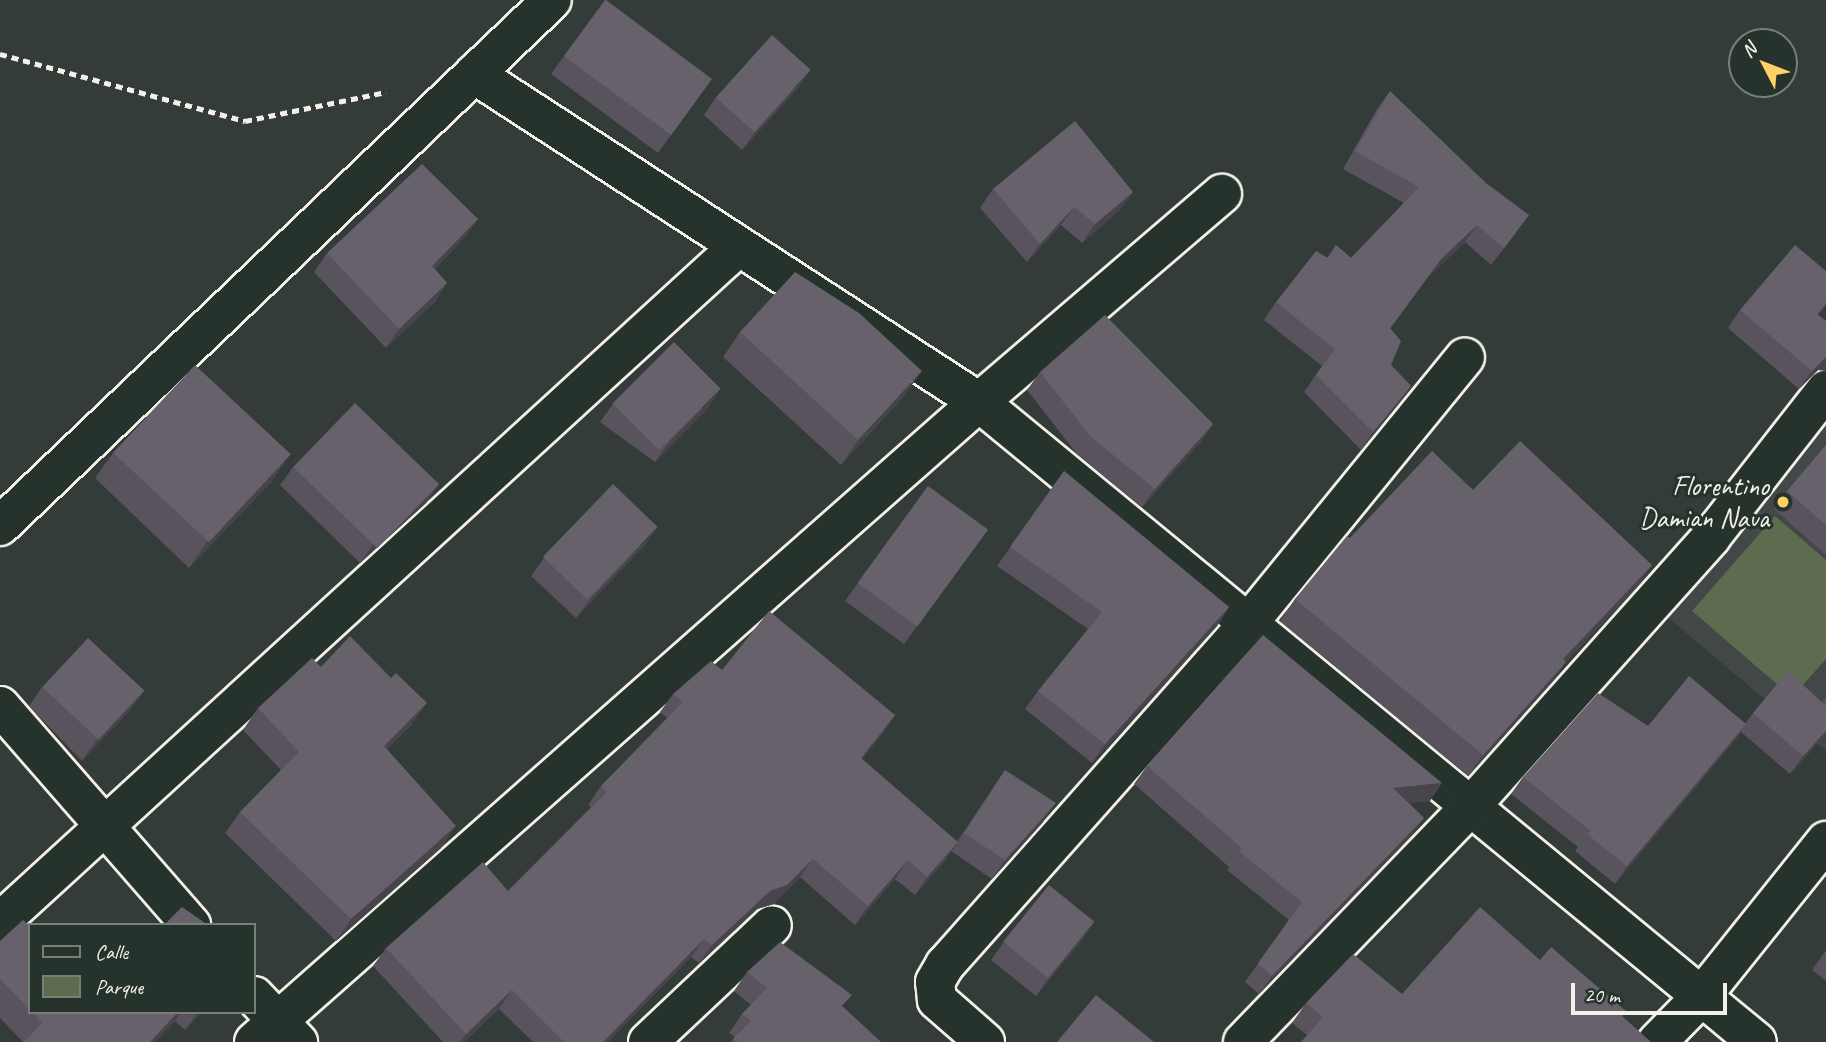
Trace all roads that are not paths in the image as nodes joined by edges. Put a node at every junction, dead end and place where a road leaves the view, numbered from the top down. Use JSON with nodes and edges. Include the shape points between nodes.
{"nodes":[{"id":1,"x":552,"y":0,"type":"edge"},
{"id":2,"x":474,"y":75,"type":"junction"},
{"id":3,"x":1222,"y":194,"type":"dead end"},
{"id":4,"x":738,"y":247,"type":"junction"},
{"id":5,"x":1465,"y":357,"type":"dead end"},
{"id":6,"x":1826,"y":390,"type":"edge"},
{"id":7,"x":979,"y":402,"type":"junction"},
{"id":8,"x":0,"y":526,"type":"edge"},
{"id":9,"x":1250,"y":621,"type":"junction"},
{"id":10,"x":0,"y":706,"type":"edge"},
{"id":11,"x":1470,"y":807,"type":"junction"},
{"id":12,"x":104,"y":825,"type":"junction"},
{"id":13,"x":1826,"y":841,"type":"edge"},
{"id":14,"x":0,"y":922,"type":"edge"},
{"id":15,"x":189,"y":923,"type":"edge"},
{"id":16,"x":772,"y":926,"type":"dead end"},
{"id":17,"x":1701,"y":997,"type":"junction"},
{"id":18,"x":270,"y":1025,"type":"edge"},
{"id":19,"x":648,"y":1042,"type":"edge"},
{"id":20,"x":985,"y":1042,"type":"edge"},
{"id":21,"x":1243,"y":1042,"type":"edge"},
{"id":22,"x":1657,"y":1042,"type":"edge"},
{"id":23,"x":1757,"y":1042,"type":"edge"}],
"edges":[{"from":1,"to":2,"type":"street"},
{"from":2,"to":4,"type":"street"},
{"from":2,"to":8,"type":"street"},
{"from":3,"to":7,"type":"street"},
{"from":4,"to":7,"type":"street"},
{"from":4,"to":12,"type":"street"},
{"from":5,"to":9,"type":"street"},
{"from":6,"to":11,"type":"street","via":[[1711,537]]},
{"from":7,"to":9,"type":"street"},
{"from":7,"to":18,"type":"street"},
{"from":9,"to":11,"type":"street"},
{"from":9,"to":20,"type":"street","via":[[945,965],[935,982],[937,1000]]},
{"from":10,"to":12,"type":"street"},
{"from":11,"to":17,"type":"street"},
{"from":11,"to":21,"type":"street"},
{"from":12,"to":14,"type":"street"},
{"from":12,"to":15,"type":"street"},
{"from":13,"to":17,"type":"street"},
{"from":16,"to":19,"type":"street"},
{"from":17,"to":22,"type":"street"},
{"from":17,"to":23,"type":"street"}]}
